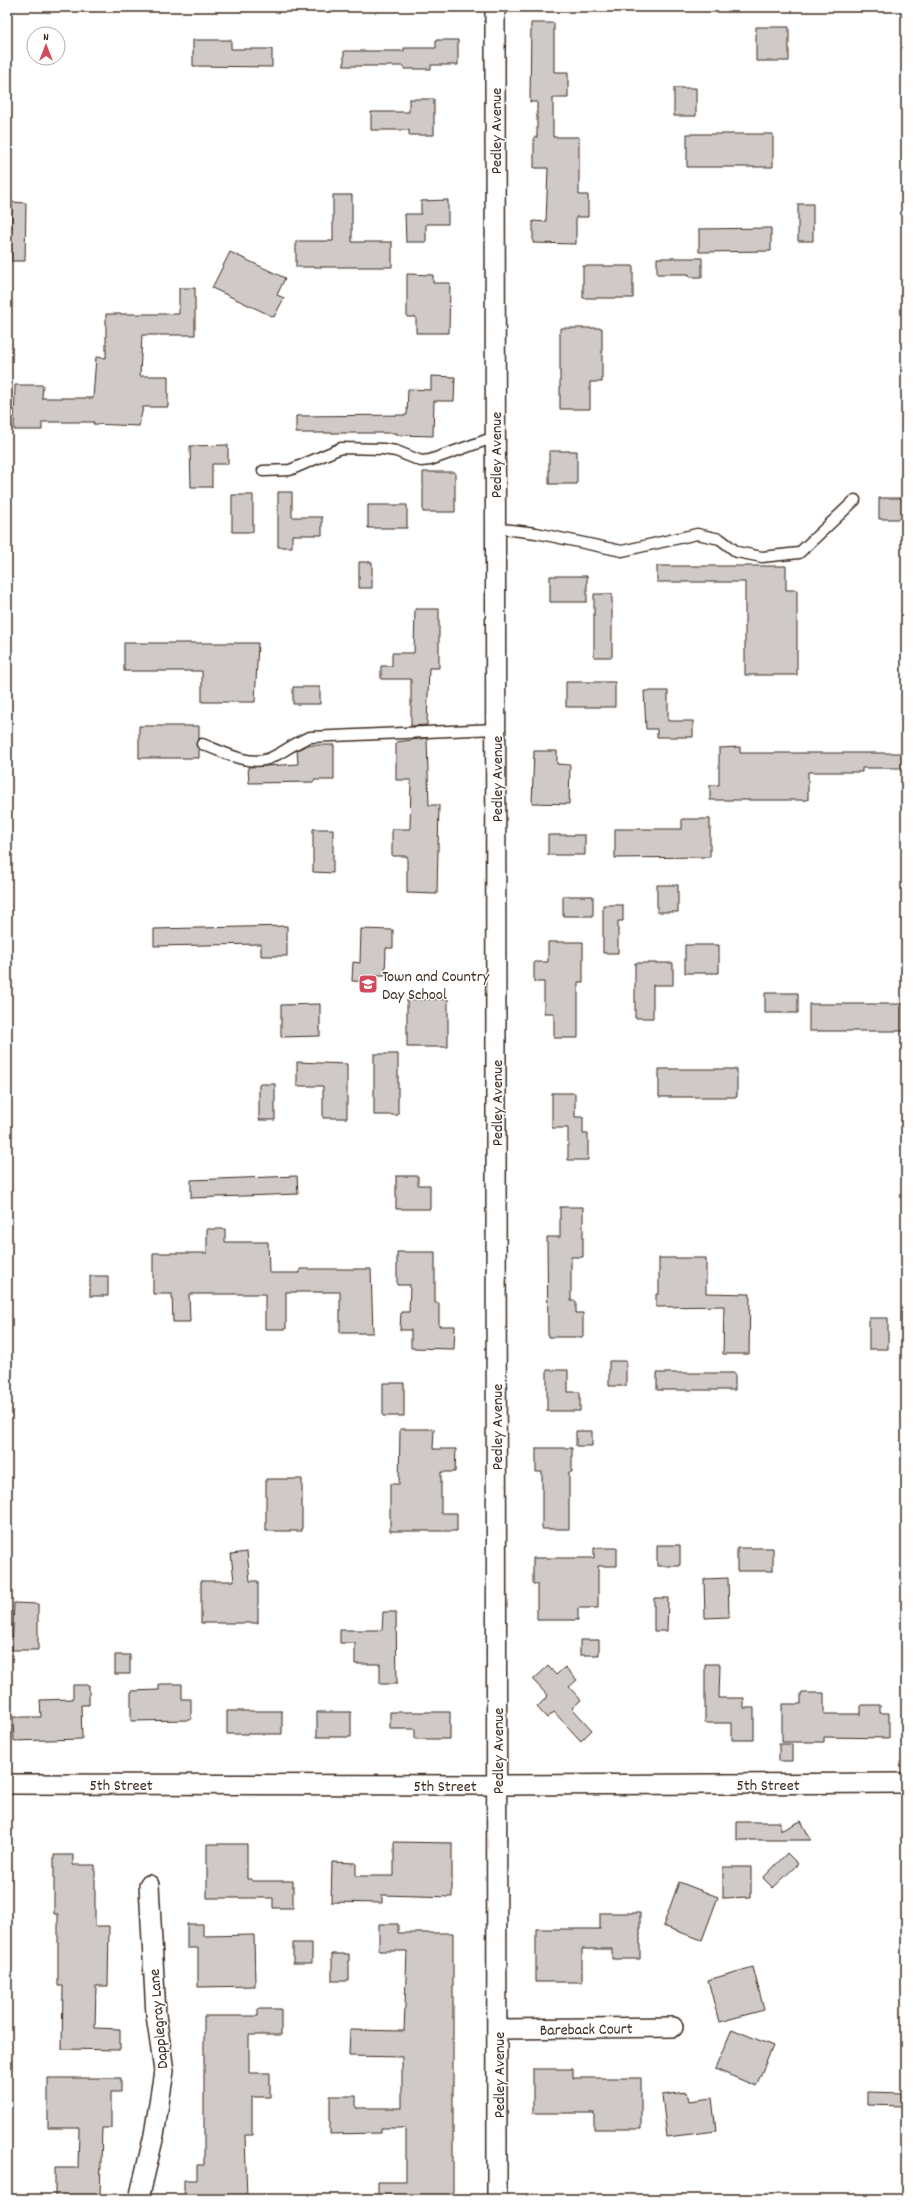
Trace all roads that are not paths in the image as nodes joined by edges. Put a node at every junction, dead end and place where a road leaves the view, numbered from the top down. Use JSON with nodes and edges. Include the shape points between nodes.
{"nodes":[{"id":1,"x":495,"y":7,"type":"edge"},
{"id":2,"x":495,"y":436,"type":"junction"},
{"id":3,"x":263,"y":471,"type":"dead end"},
{"id":4,"x":855,"y":500,"type":"dead end"},
{"id":5,"x":495,"y":528,"type":"junction"},
{"id":6,"x":496,"y":730,"type":"junction"},
{"id":7,"x":202,"y":744,"type":"dead end"},
{"id":8,"x":906,"y":1783,"type":"edge"},
{"id":9,"x":7,"y":1784,"type":"edge"},
{"id":10,"x":497,"y":1786,"type":"junction"},
{"id":11,"x":149,"y":1886,"type":"dead end"},
{"id":12,"x":674,"y":2027,"type":"dead end"},
{"id":13,"x":498,"y":2029,"type":"junction"},
{"id":14,"x":139,"y":2199,"type":"edge"},
{"id":15,"x":497,"y":2199,"type":"edge"}],
"edges":[{"from":1,"to":2,"type":"street","name":"Pedley Avenue"},
{"from":2,"to":3,"type":"lane","via":[[430,460],[421,461],[396,451],[383,449],[341,448],[290,470]]},
{"from":2,"to":5,"type":"street","name":"Pedley Avenue"},
{"from":4,"to":5,"type":"lane","via":[[799,553],[762,557],[737,552],[720,539],[697,534],[622,551],[536,533]]},
{"from":5,"to":6,"type":"street","name":"Pedley Avenue"},
{"from":6,"to":7,"type":"lane","via":[[310,737],[268,759],[260,760],[227,753]]},
{"from":6,"to":10,"type":"street","name":"Pedley Avenue"},
{"from":8,"to":10,"type":"street","name":"5th Street"},
{"from":9,"to":10,"type":"street","name":"5th Street"},
{"from":10,"to":13,"type":"street","name":"Pedley Avenue"},
{"from":11,"to":14,"type":"street","name":"Dapplegray Lane","via":[[156,2015],[164,2071],[154,2135]]},
{"from":12,"to":13,"type":"street","name":"Bareback Court"},
{"from":13,"to":15,"type":"street","name":"Pedley Avenue"}]}
